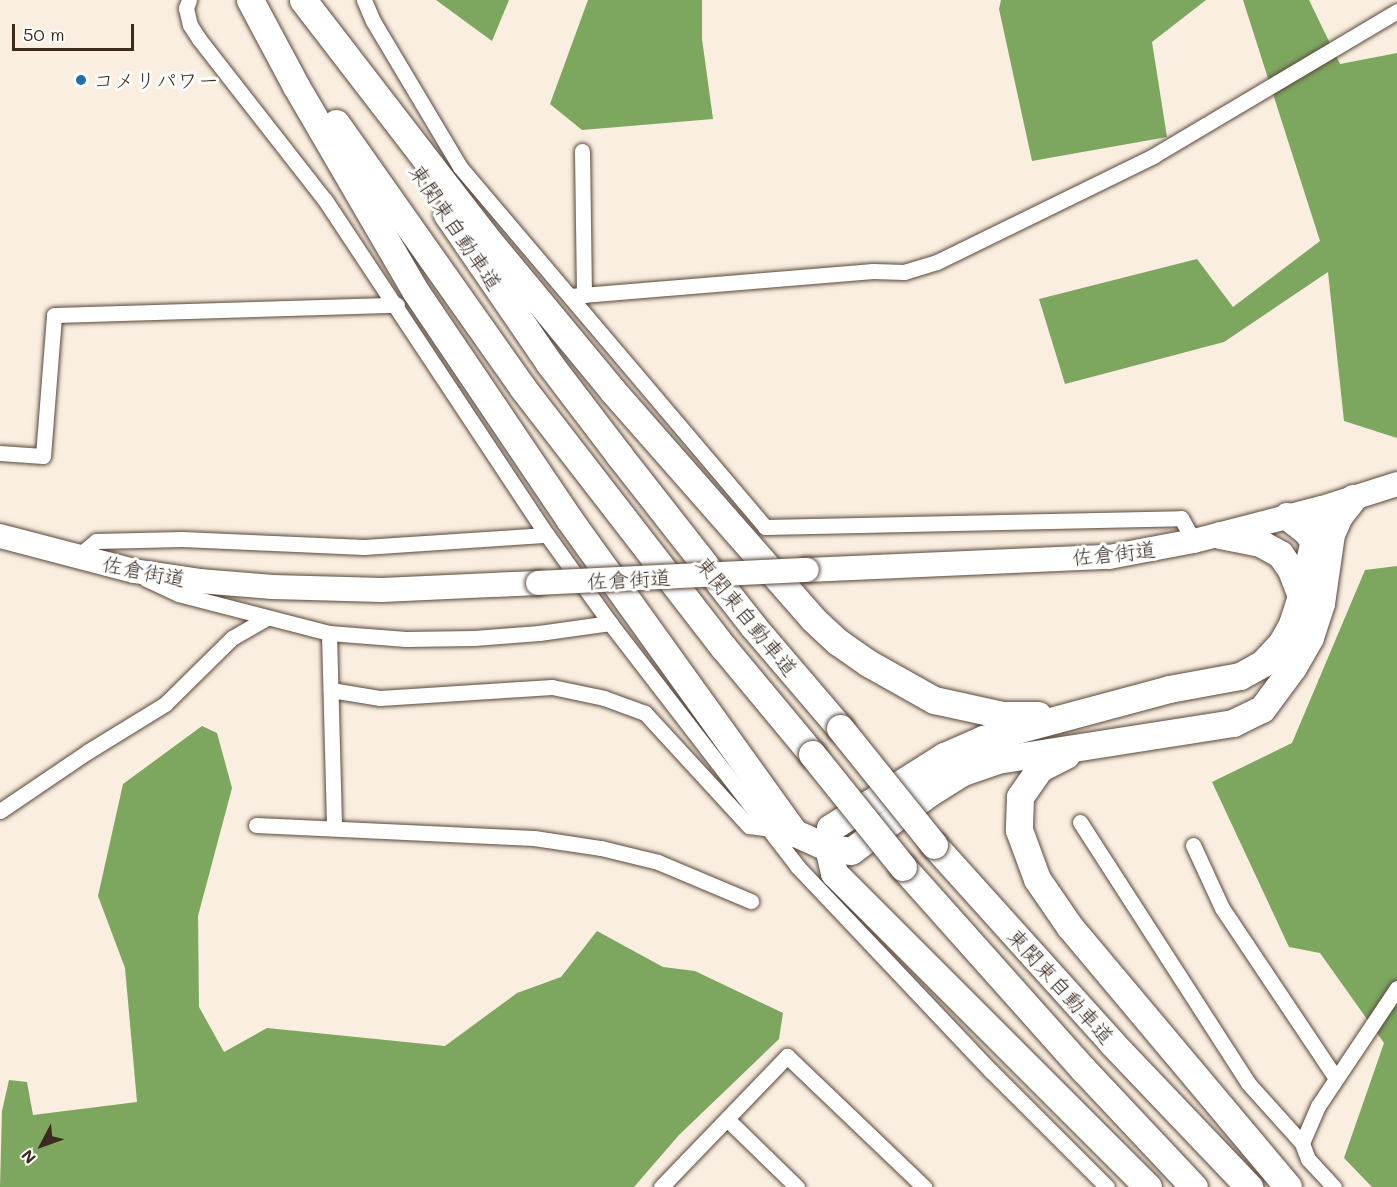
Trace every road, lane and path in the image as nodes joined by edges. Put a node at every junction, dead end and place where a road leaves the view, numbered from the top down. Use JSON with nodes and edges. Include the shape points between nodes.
{"nodes":[{"id":1,"x":189,"y":0,"type":"edge"},
{"id":2,"x":251,"y":0,"type":"edge"},
{"id":3,"x":302,"y":0,"type":"edge"},
{"id":4,"x":364,"y":0,"type":"edge"},
{"id":5,"x":1397,"y":11,"type":"edge"},
{"id":6,"x":582,"y":151,"type":"dead end"},
{"id":7,"x":577,"y":296,"type":"junction"},
{"id":8,"x":397,"y":305,"type":"junction"},
{"id":9,"x":0,"y":453,"type":"edge"},
{"id":10,"x":1397,"y":484,"type":"edge"},
{"id":11,"x":1353,"y":498,"type":"junction"},
{"id":12,"x":1322,"y":508,"type":"junction"},
{"id":13,"x":1287,"y":516,"type":"junction"},
{"id":14,"x":547,"y":535,"type":"junction"},
{"id":15,"x":0,"y":536,"type":"edge"},
{"id":16,"x":1207,"y":538,"type":"junction"},
{"id":17,"x":1314,"y":539,"type":"junction"},
{"id":18,"x":77,"y":557,"type":"junction"},
{"id":19,"x":1327,"y":564,"type":"junction"},
{"id":20,"x":134,"y":571,"type":"junction"},
{"id":21,"x":1301,"y":597,"type":"junction"},
{"id":22,"x":266,"y":618,"type":"junction"},
{"id":23,"x":610,"y":622,"type":"junction"},
{"id":24,"x":329,"y":633,"type":"junction"},
{"id":25,"x":331,"y":690,"type":"junction"},
{"id":26,"x":1072,"y":715,"type":"junction"},
{"id":27,"x":1086,"y":746,"type":"junction"},
{"id":28,"x":0,"y":811,"type":"edge"},
{"id":29,"x":1080,"y":822,"type":"dead end"},
{"id":30,"x":256,"y":825,"type":"dead end"},
{"id":31,"x":334,"y":828,"type":"junction"},
{"id":32,"x":770,"y":829,"type":"junction"},
{"id":33,"x":1193,"y":845,"type":"dead end"},
{"id":34,"x":828,"y":848,"type":"junction"},
{"id":35,"x":752,"y":901,"type":"dead end"},
{"id":36,"x":1397,"y":988,"type":"edge"},
{"id":37,"x":1336,"y":1078,"type":"junction"},
{"id":38,"x":726,"y":1119,"type":"junction"},
{"id":39,"x":1302,"y":1143,"type":"junction"},
{"id":40,"x":663,"y":1186,"type":"edge"},
{"id":41,"x":797,"y":1187,"type":"edge"},
{"id":42,"x":924,"y":1187,"type":"edge"},
{"id":43,"x":1107,"y":1187,"type":"edge"},
{"id":44,"x":1148,"y":1187,"type":"edge"},
{"id":45,"x":1194,"y":1187,"type":"edge"},
{"id":46,"x":1249,"y":1187,"type":"edge"},
{"id":47,"x":1288,"y":1187,"type":"edge"},
{"id":48,"x":1334,"y":1187,"type":"edge"}],
"edges":[{"from":1,"to":8,"type":"street","via":[[186,8],[190,25],[199,39],[326,200]]},
{"from":2,"to":34,"type":"highway","via":[[296,86],[416,292],[569,519],[795,833]]},
{"from":2,"to":45,"type":"highway","name":"東関東自動車道","bridge":true,"via":[[522,387],[724,648],[903,867]]},
{"from":3,"to":26,"type":"highway","via":[[484,235],[604,381],[813,619],[838,642],[934,700],[1003,715]]},
{"from":3,"to":46,"type":"highway","name":"東関東自動車道","bridge":true,"via":[[549,363],[753,626],[934,845],[1112,1043]]},
{"from":4,"to":7,"type":"street","via":[[449,152]]},
{"from":5,"to":7,"type":"street","via":[[1153,156],[937,262],[904,272],[873,271]]},
{"from":6,"to":7,"type":"street"},
{"from":7,"to":16,"type":"street","via":[[765,527],[1181,518]]},
{"from":8,"to":9,"type":"street","via":[[54,315],[43,456]]},
{"from":8,"to":14,"type":"street"},
{"from":10,"to":11,"type":"main road","name":"佐倉街道"},
{"from":11,"to":12,"type":"main road","name":"佐倉街道"},
{"from":11,"to":19,"type":"highway","via":[[1330,534]]},
{"from":12,"to":13,"type":"main road","name":"佐倉街道"},
{"from":12,"to":17,"type":"highway"},
{"from":13,"to":16,"type":"main road","name":"佐倉街道"},
{"from":13,"to":17,"type":"highway"},
{"from":14,"to":18,"type":"street","via":[[364,547],[182,539],[96,541]]},
{"from":14,"to":23,"type":"street"},
{"from":15,"to":18,"type":"main road","name":"佐倉街道"},
{"from":16,"to":20,"type":"main road","name":"佐倉街道","bridge":true,"via":[[1109,557],[382,590],[273,587]]},
{"from":16,"to":21,"type":"highway","via":[[1260,543],[1280,554],[1292,570]]},
{"from":17,"to":19,"type":"highway"},
{"from":17,"to":21,"type":"highway"},
{"from":18,"to":20,"type":"main road","name":"佐倉街道"},
{"from":19,"to":27,"type":"highway","via":[[1321,603],[1310,637],[1263,709],[1233,723]]},
{"from":20,"to":22,"type":"street","via":[[178,594]]},
{"from":21,"to":26,"type":"highway","via":[[1281,644],[1263,663],[1240,675]]},
{"from":22,"to":24,"type":"street"},
{"from":22,"to":28,"type":"street","via":[[232,639],[165,704]]},
{"from":23,"to":24,"type":"street","via":[[474,638],[406,639]]},
{"from":23,"to":32,"type":"street"},
{"from":24,"to":25,"type":"street"},
{"from":25,"to":31,"type":"street"},
{"from":25,"to":32,"type":"street","via":[[380,698],[552,687],[604,698],[645,713],[750,826]]},
{"from":26,"to":34,"type":"highway","via":[[983,739],[944,756],[830,828]]},
{"from":27,"to":34,"type":"highway","via":[[997,759],[963,772],[851,851]]},
{"from":27,"to":47,"type":"highway","via":[[1040,768],[1020,797],[1019,830],[1037,879],[1077,936]]},
{"from":29,"to":39,"type":"street","via":[[1248,1083]]},
{"from":30,"to":31,"type":"street"},
{"from":31,"to":35,"type":"street","via":[[534,838],[601,848],[658,862]]},
{"from":32,"to":43,"type":"street","via":[[797,866]]},
{"from":33,"to":37,"type":"street","via":[[1222,908]]},
{"from":34,"to":44,"type":"highway","via":[[834,873]]},
{"from":36,"to":37,"type":"street"},
{"from":37,"to":39,"type":"street"},
{"from":38,"to":40,"type":"street"},
{"from":38,"to":41,"type":"street"},
{"from":38,"to":42,"type":"street","via":[[787,1056]]},
{"from":39,"to":48,"type":"street","via":[[1308,1159]]}]}
